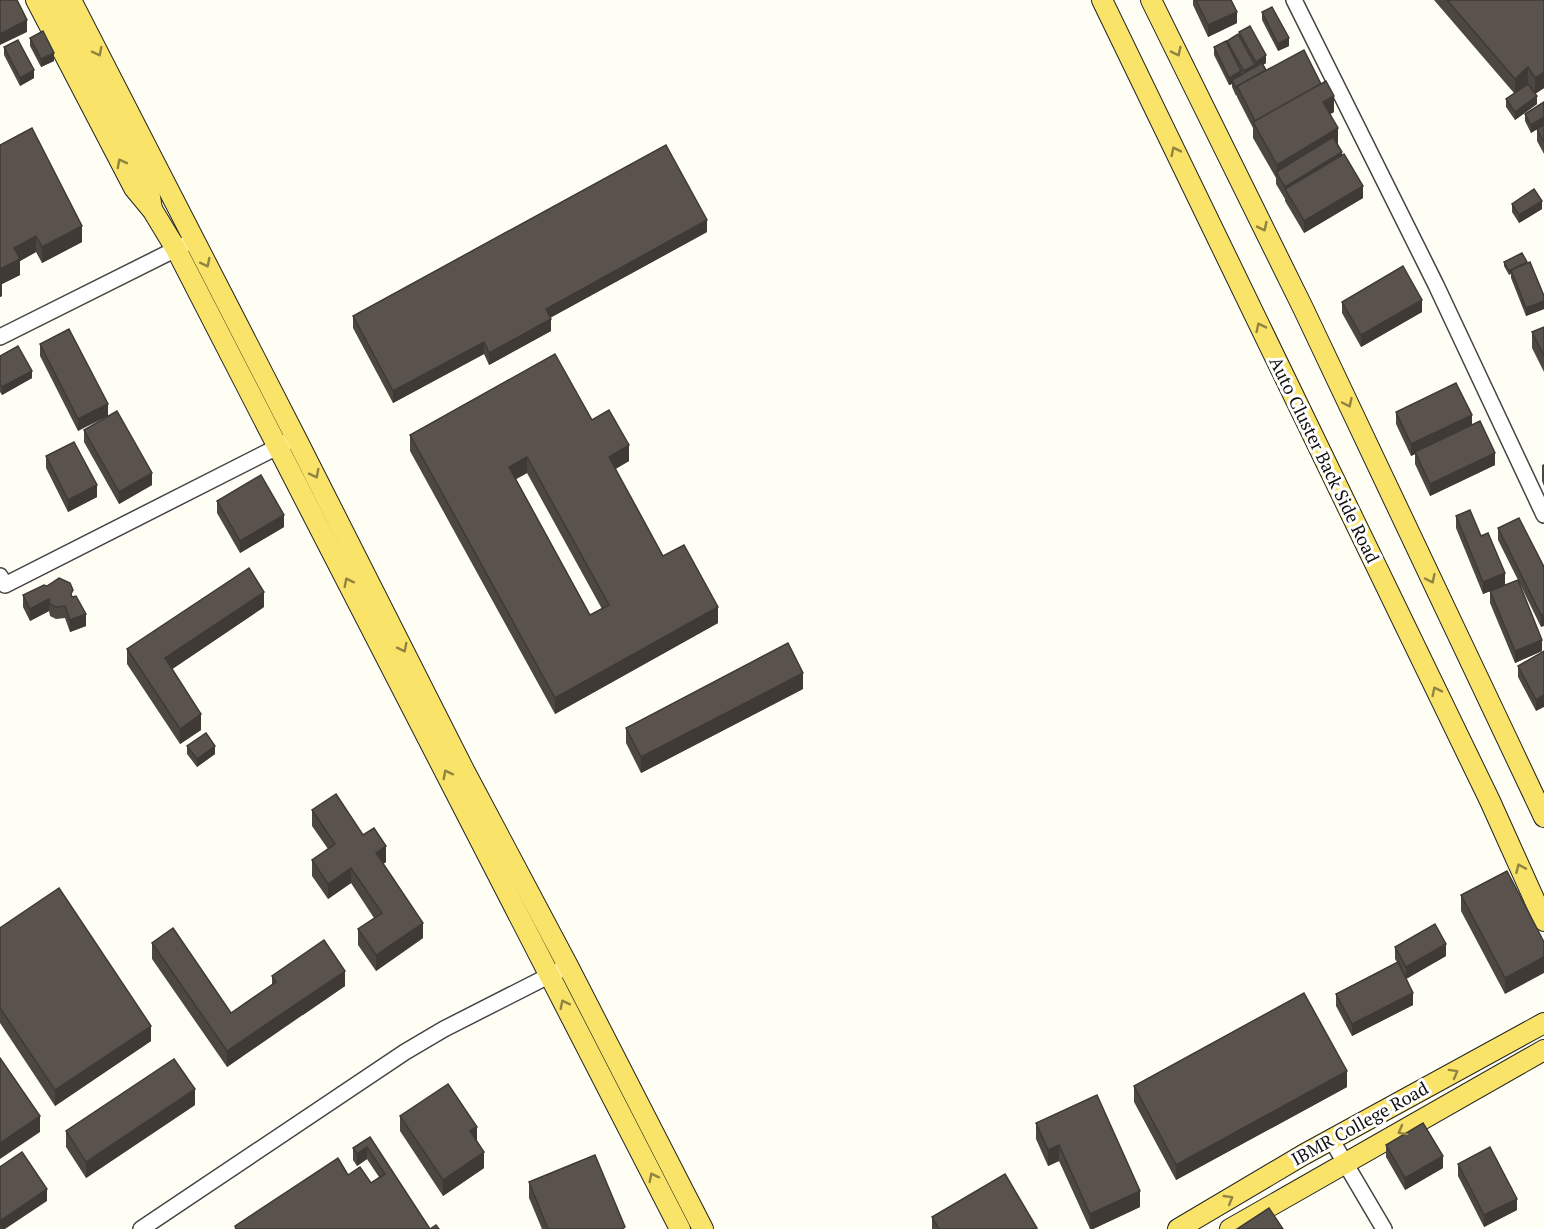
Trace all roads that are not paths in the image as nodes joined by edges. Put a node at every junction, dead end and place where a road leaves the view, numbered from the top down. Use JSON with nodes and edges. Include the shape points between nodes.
{"nodes":[{"id":1,"x":36,"y":0,"type":"edge"},
{"id":2,"x":53,"y":0,"type":"edge"},
{"id":3,"x":71,"y":0,"type":"edge"},
{"id":4,"x":1102,"y":0,"type":"edge"},
{"id":5,"x":1151,"y":0,"type":"edge"},
{"id":6,"x":1294,"y":0,"type":"edge"},
{"id":7,"x":153,"y":211,"type":"junction"},
{"id":8,"x":195,"y":240,"type":"junction"},
{"id":9,"x":176,"y":249,"type":"junction"},
{"id":10,"x":0,"y":337,"type":"edge"},
{"id":11,"x":296,"y":438,"type":"junction"},
{"id":12,"x":278,"y":447,"type":"junction"},
{"id":13,"x":1544,"y":515,"type":"edge"},
{"id":14,"x":0,"y":576,"type":"edge"},
{"id":15,"x":474,"y":807,"type":"junction"},
{"id":16,"x":1544,"y":817,"type":"edge"},
{"id":17,"x":1544,"y":921,"type":"edge"},
{"id":18,"x":568,"y":966,"type":"junction"},
{"id":19,"x":549,"y":975,"type":"junction"},
{"id":20,"x":1544,"y":1023,"type":"edge"},
{"id":21,"x":1544,"y":1050,"type":"edge"},
{"id":22,"x":1331,"y":1139,"type":"junction"},
{"id":23,"x":1345,"y":1163,"type":"junction"},
{"id":24,"x":141,"y":1229,"type":"edge"},
{"id":25,"x":680,"y":1229,"type":"edge"},
{"id":26,"x":703,"y":1229,"type":"edge"},
{"id":27,"x":1179,"y":1229,"type":"edge"},
{"id":28,"x":1230,"y":1229,"type":"edge"},
{"id":29,"x":1384,"y":1229,"type":"edge"}],
"edges":[{"from":7,"to":1,"type":"main road","one_way":true,"via":[[134,188]]},
{"from":2,"to":7,"type":"main road","via":[[147,179]]},
{"from":3,"to":8,"type":"main road","one_way":true},
{"from":17,"to":4,"type":"main road","name":"Auto Cluster Back Side Road","one_way":true,"via":[[1485,790]]},
{"from":5,"to":16,"type":"main road","one_way":true,"via":[[1308,318]]},
{"from":6,"to":13,"type":"street","via":[[1436,285]]},
{"from":7,"to":9,"type":"main road"},
{"from":8,"to":9,"type":"street"},
{"from":8,"to":11,"type":"main road","one_way":true},
{"from":9,"to":10,"type":"street"},
{"from":9,"to":12,"type":"main road"},
{"from":11,"to":12,"type":"street"},
{"from":11,"to":15,"type":"main road","one_way":true},
{"from":12,"to":14,"type":"street","via":[[5,585]]},
{"from":15,"to":12,"type":"main road","one_way":true},
{"from":15,"to":18,"type":"main road"},
{"from":15,"to":19,"type":"main road"},
{"from":18,"to":19,"type":"street"},
{"from":18,"to":26,"type":"main road"},
{"from":19,"to":24,"type":"street","via":[[405,1052]]},
{"from":25,"to":19,"type":"main road","one_way":true},
{"from":22,"to":20,"type":"main road","name":"IBMR College Road","one_way":true},
{"from":21,"to":23,"type":"main road","name":"IBMR College Road","one_way":true},
{"from":22,"to":23,"type":"street"},
{"from":27,"to":22,"type":"main road","name":"IBMR College Road","one_way":true},
{"from":23,"to":28,"type":"main road","name":"IBMR College Road"},
{"from":23,"to":29,"type":"street"}]}
